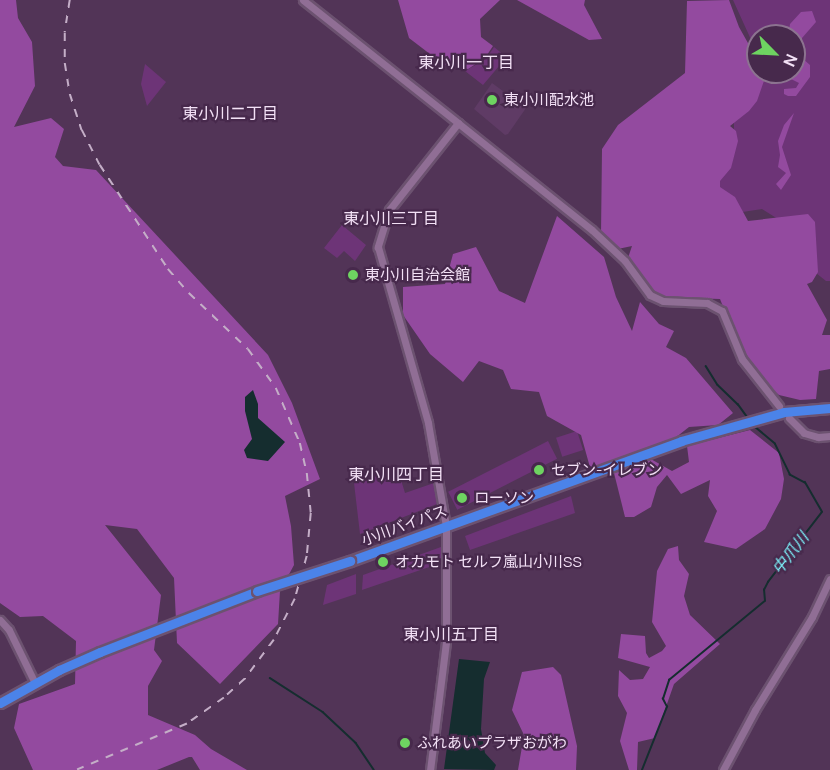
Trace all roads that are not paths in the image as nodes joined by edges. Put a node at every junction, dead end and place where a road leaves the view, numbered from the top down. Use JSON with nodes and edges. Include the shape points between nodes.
{"nodes":[{"id":1,"x":303,"y":0,"type":"edge"},
{"id":2,"x":458,"y":123,"type":"junction"},
{"id":3,"x":779,"y":406,"type":"dead end"},
{"id":4,"x":830,"y":408,"type":"edge"},
{"id":5,"x":789,"y":418,"type":"dead end"},
{"id":6,"x":830,"y":436,"type":"edge"},
{"id":7,"x":446,"y":526,"type":"junction"},
{"id":8,"x":830,"y":579,"type":"edge"},
{"id":9,"x":0,"y":620,"type":"edge"},
{"id":10,"x":35,"y":683,"type":"junction"},
{"id":11,"x":0,"y":703,"type":"edge"},
{"id":12,"x":430,"y":770,"type":"edge"},
{"id":13,"x":723,"y":770,"type":"edge"}],
"edges":[{"from":1,"to":2,"type":"street"},
{"from":2,"to":3,"type":"street","via":[[592,230],[625,261],[650,295],[663,302],[707,303],[722,311],[742,359]]},
{"from":2,"to":7,"type":"street","via":[[389,210],[378,247],[428,423]]},
{"from":4,"to":7,"type":"highway","name":"小川バイパス","via":[[784,412],[724,428]]},
{"from":5,"to":6,"type":"street","via":[[799,430],[812,436]]},
{"from":7,"to":10,"type":"highway","name":"小川バイパス","bridge":true,"via":[[257,591],[138,637]]},
{"from":7,"to":12,"type":"street","via":[[446,642]]},
{"from":8,"to":13,"type":"street"},
{"from":9,"to":10,"type":"street","via":[[9,630]]},
{"from":10,"to":11,"type":"highway","name":"小川バイパス"}]}
